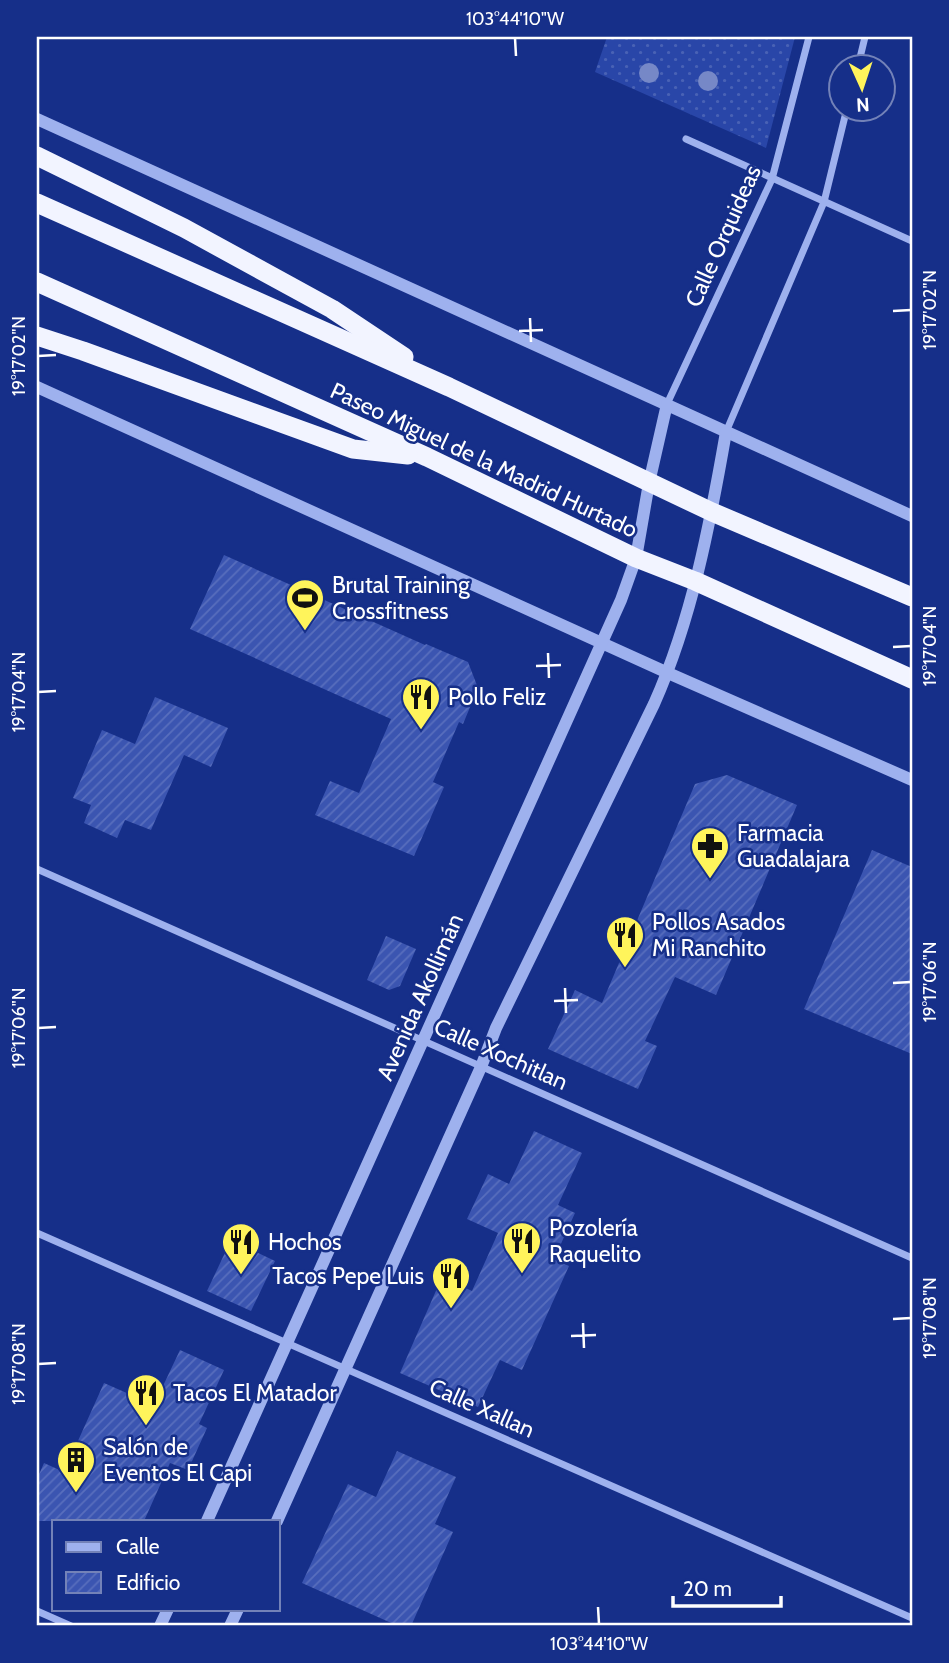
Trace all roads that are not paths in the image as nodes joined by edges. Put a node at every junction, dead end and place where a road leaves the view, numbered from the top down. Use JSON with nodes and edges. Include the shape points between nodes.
{"nodes":[{"id":1,"x":808,"y":37,"type":"edge"},
{"id":2,"x":37,"y":119,"type":"edge"},
{"id":3,"x":844,"y":122,"type":"edge"},
{"id":4,"x":685,"y":139,"type":"dead end"},
{"id":5,"x":37,"y":156,"type":"edge"},
{"id":6,"x":772,"y":178,"type":"junction"},
{"id":7,"x":824,"y":202,"type":"junction"},
{"id":8,"x":37,"y":203,"type":"edge"},
{"id":9,"x":912,"y":241,"type":"edge"},
{"id":10,"x":37,"y":282,"type":"edge"},
{"id":11,"x":37,"y":336,"type":"edge"},
{"id":12,"x":37,"y":387,"type":"edge"},
{"id":13,"x":449,"y":387,"type":"junction"},
{"id":14,"x":667,"y":404,"type":"junction"},
{"id":15,"x":726,"y":432,"type":"junction"},
{"id":16,"x":427,"y":457,"type":"junction"},
{"id":17,"x":649,"y":483,"type":"junction"},
{"id":18,"x":712,"y":512,"type":"junction"},
{"id":19,"x":912,"y":516,"type":"edge"},
{"id":20,"x":636,"y":558,"type":"junction"},
{"id":21,"x":695,"y":581,"type":"junction"},
{"id":22,"x":912,"y":597,"type":"edge"},
{"id":23,"x":601,"y":642,"type":"junction"},
{"id":24,"x":668,"y":673,"type":"junction"},
{"id":25,"x":912,"y":679,"type":"edge"},
{"id":26,"x":912,"y":780,"type":"edge"},
{"id":27,"x":37,"y":869,"type":"edge"},
{"id":28,"x":424,"y":1041,"type":"junction"},
{"id":29,"x":481,"y":1067,"type":"junction"},
{"id":30,"x":37,"y":1233,"type":"edge"},
{"id":31,"x":912,"y":1258,"type":"edge"},
{"id":32,"x":288,"y":1343,"type":"junction"},
{"id":33,"x":344,"y":1368,"type":"junction"},
{"id":34,"x":207,"y":1520,"type":"edge"},
{"id":35,"x":277,"y":1520,"type":"edge"},
{"id":36,"x":238,"y":1610,"type":"edge"},
{"id":37,"x":37,"y":1611,"type":"edge"},
{"id":38,"x":912,"y":1618,"type":"edge"},
{"id":39,"x":71,"y":1626,"type":"edge"},
{"id":40,"x":230,"y":1626,"type":"edge"}],
"edges":[{"from":1,"to":6,"type":"street","name":"Calle Orquideas"},
{"from":2,"to":14,"type":"street"},
{"from":3,"to":7,"type":"street"},
{"from":4,"to":6,"type":"street"},
{"from":5,"to":13,"type":"highway","via":[[184,228],[332,309]]},
{"from":6,"to":7,"type":"street"},
{"from":6,"to":14,"type":"street","name":"Calle Orquideas"},
{"from":7,"to":9,"type":"street"},
{"from":7,"to":15,"type":"street"},
{"from":8,"to":13,"type":"highway"},
{"from":10,"to":16,"type":"highway","name":"Paseo Miguel de la Madrid Hurtado"},
{"from":11,"to":16,"type":"highway","via":[[352,449]]},
{"from":12,"to":23,"type":"street"},
{"from":13,"to":17,"type":"highway"},
{"from":14,"to":15,"type":"street"},
{"from":14,"to":17,"type":"street","name":"Avenida Akollimán"},
{"from":15,"to":18,"type":"street"},
{"from":15,"to":19,"type":"street"},
{"from":16,"to":20,"type":"highway","name":"Paseo Miguel de la Madrid Hurtado"},
{"from":17,"to":18,"type":"highway"},
{"from":17,"to":20,"type":"street","name":"Avenida Akollimán"},
{"from":18,"to":21,"type":"street"},
{"from":18,"to":22,"type":"highway"},
{"from":20,"to":21,"type":"highway","name":"Paseo Miguel de la Madrid Hurtado"},
{"from":20,"to":23,"type":"street","name":"Avenida Akollimán"},
{"from":21,"to":24,"type":"street"},
{"from":21,"to":25,"type":"highway","name":"Paseo Miguel de la Madrid Hurtado"},
{"from":23,"to":24,"type":"street"},
{"from":23,"to":28,"type":"street","name":"Avenida Akollimán"},
{"from":24,"to":26,"type":"street"},
{"from":24,"to":29,"type":"street"},
{"from":27,"to":28,"type":"street","name":"Calle Xochitlan"},
{"from":28,"to":29,"type":"street","name":"Calle Xochitlan"},
{"from":28,"to":32,"type":"street","name":"Avenida Akollimán"},
{"from":29,"to":31,"type":"street","name":"Calle Xochitlan"},
{"from":29,"to":33,"type":"street"},
{"from":30,"to":32,"type":"street","name":"Calle Xallan"},
{"from":32,"to":33,"type":"street","name":"Calle Xallan"},
{"from":32,"to":34,"type":"street","name":"Avenida Akollimán"},
{"from":33,"to":35,"type":"street"},
{"from":33,"to":38,"type":"street","name":"Calle Xallan"},
{"from":36,"to":40,"type":"street"},
{"from":37,"to":39,"type":"street"}]}
